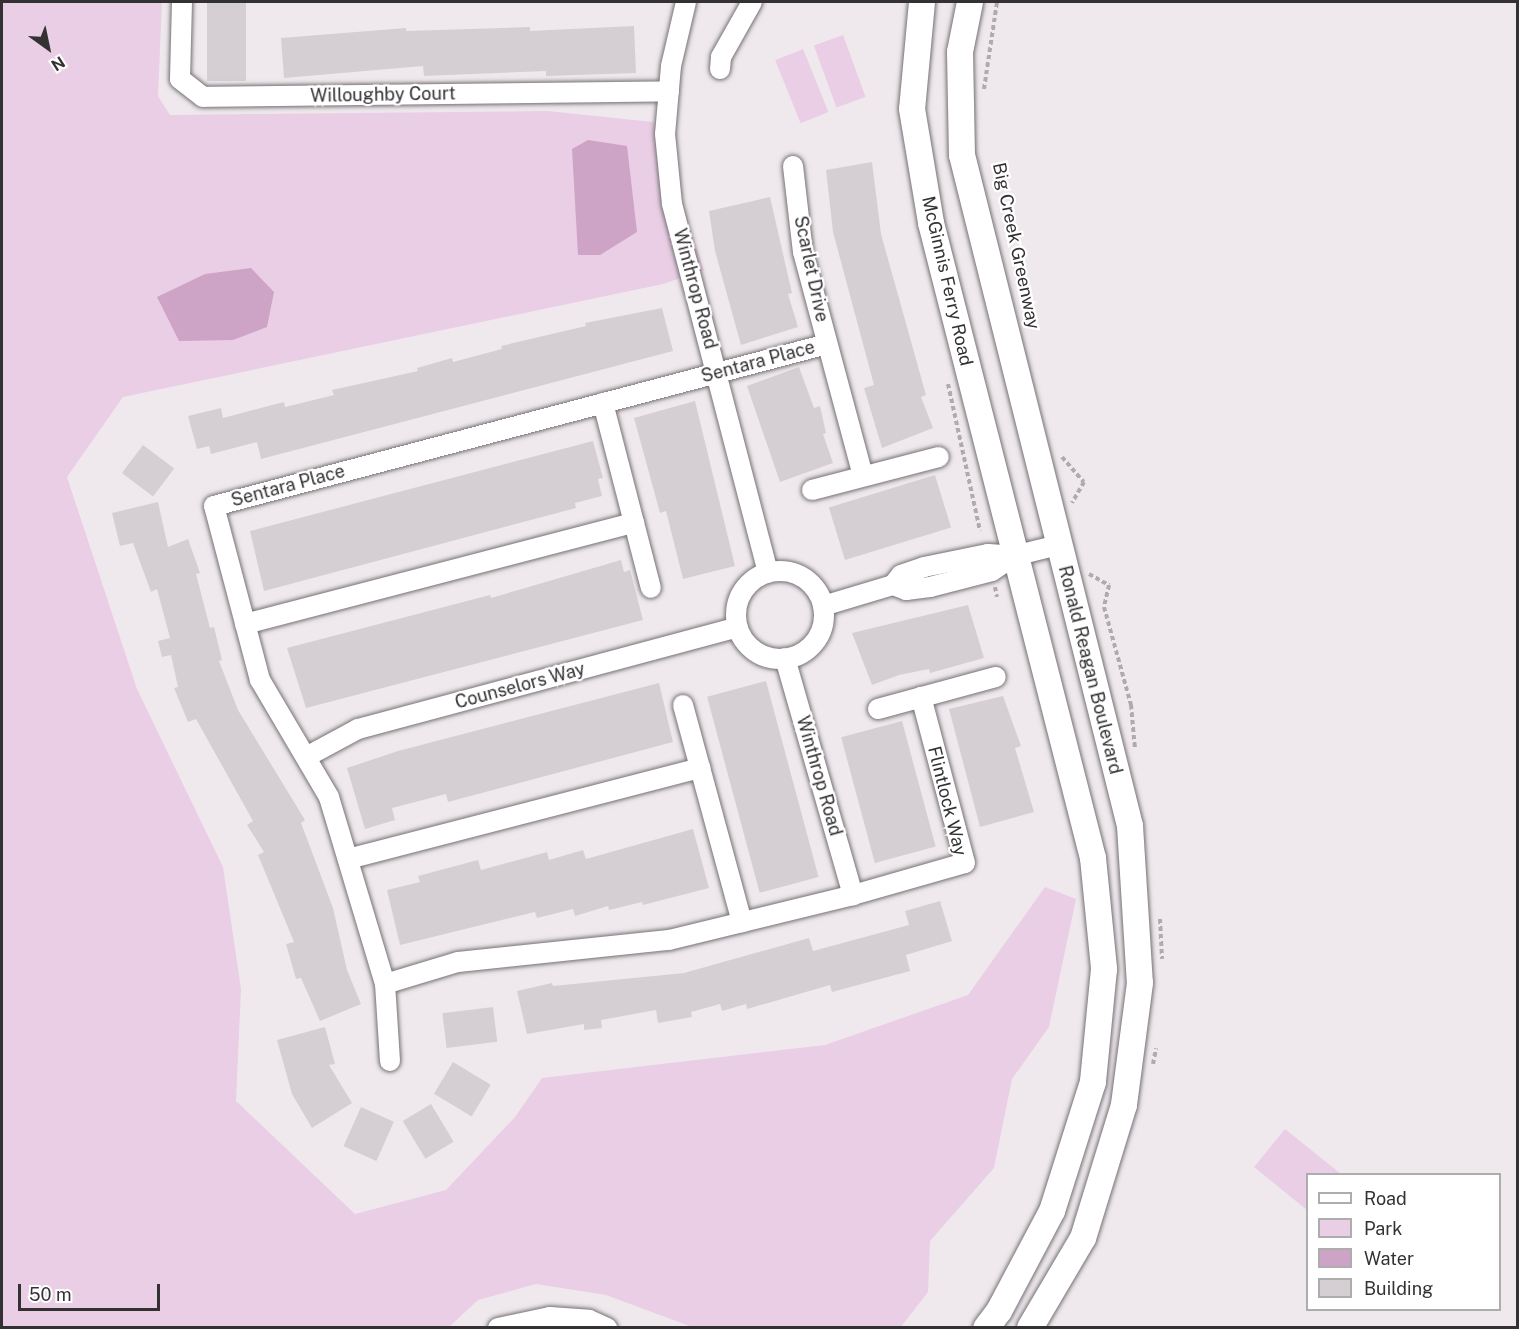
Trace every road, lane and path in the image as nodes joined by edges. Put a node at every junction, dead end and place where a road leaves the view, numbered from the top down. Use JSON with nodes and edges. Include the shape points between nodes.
{"nodes":[{"id":1,"x":182,"y":2,"type":"edge"},
{"id":2,"x":686,"y":2,"type":"edge"},
{"id":3,"x":752,"y":2,"type":"edge"},
{"id":4,"x":922,"y":2,"type":"edge"},
{"id":5,"x":970,"y":2,"type":"edge"},
{"id":6,"x":997,"y":2,"type":"edge"},
{"id":7,"x":720,"y":69,"type":"dead end"},
{"id":8,"x":669,"y":92,"type":"junction"},
{"id":9,"x":982,"y":99,"type":"dead end"},
{"id":10,"x":793,"y":166,"type":"dead end"},
{"id":11,"x":827,"y":344,"type":"junction"},
{"id":12,"x":717,"y":373,"type":"junction"},
{"id":13,"x":603,"y":403,"type":"junction"},
{"id":14,"x":1059,"y":450,"type":"dead end"},
{"id":15,"x":939,"y":457,"type":"dead end"},
{"id":16,"x":864,"y":476,"type":"junction"},
{"id":17,"x":1084,"y":482,"type":"dead end"},
{"id":18,"x":812,"y":490,"type":"dead end"},
{"id":19,"x":634,"y":523,"type":"junction"},
{"id":20,"x":1058,"y":545,"type":"junction"},
{"id":21,"x":1014,"y":556,"type":"junction"},
{"id":22,"x":768,"y":573,"type":"junction"},
{"id":23,"x":651,"y":588,"type":"dead end"},
{"id":24,"x":823,"y":606,"type":"junction"},
{"id":25,"x":246,"y":624,"type":"junction"},
{"id":26,"x":738,"y":627,"type":"junction"},
{"id":27,"x":785,"y":658,"type":"junction"},
{"id":28,"x":996,"y":677,"type":"dead end"},
{"id":29,"x":921,"y":697,"type":"junction"},
{"id":30,"x":683,"y":705,"type":"dead end"},
{"id":31,"x":878,"y":709,"type":"dead end"},
{"id":32,"x":306,"y":757,"type":"junction"},
{"id":33,"x":700,"y":768,"type":"junction"},
{"id":34,"x":348,"y":859,"type":"junction"},
{"id":35,"x":854,"y":895,"type":"junction"},
{"id":36,"x":742,"y":922,"type":"junction"},
{"id":37,"x":385,"y":984,"type":"junction"},
{"id":38,"x":390,"y":1061,"type":"dead end"},
{"id":39,"x":551,"y":1322,"type":"edge"},
{"id":40,"x":498,"y":1328,"type":"edge"},
{"id":41,"x":607,"y":1328,"type":"edge"},
{"id":42,"x":986,"y":1328,"type":"edge"},
{"id":43,"x":1030,"y":1328,"type":"edge"}],
"edges":[{"from":1,"to":8,"type":"street","name":"Willoughby Court","via":[[180,79],[203,96]]},
{"from":2,"to":8,"type":"street","name":"Winthrop Road"},
{"from":3,"to":7,"type":"street","via":[[721,57]]},
{"from":4,"to":21,"type":"main road","name":"McGinnis Ferry Road","via":[[914,121],[931,223]]},
{"from":5,"to":20,"type":"main road","name":"Ronald Reagan Boulevard","via":[[960,52],[962,155]]},
{"from":6,"to":9,"type":"path"},
{"from":8,"to":12,"type":"street","name":"Winthrop Road","via":[[665,134],[672,204]]},
{"from":10,"to":11,"type":"street","name":"Scarlet Drive","via":[[803,252]]},
{"from":11,"to":12,"type":"street","name":"Sentara Place"},
{"from":11,"to":16,"type":"street","name":"Scarlet Drive"},
{"from":12,"to":13,"type":"street","name":"Sentara Place"},
{"from":12,"to":22,"type":"street","name":"Winthrop Road"},
{"from":13,"to":19,"type":"street"},
{"from":13,"to":25,"type":"street","name":"Sentara Place","via":[[214,506]]},
{"from":14,"to":17,"type":"path","via":[[1063,461]]},
{"from":15,"to":16,"type":"street"},
{"from":16,"to":18,"type":"street"},
{"from":19,"to":23,"type":"street"},
{"from":19,"to":25,"type":"street"},
{"from":20,"to":21,"type":"street"},
{"from":20,"to":43,"type":"main road","name":"Ronald Reagan Boulevard","via":[[1130,825],[1140,983],[1124,1105],[1083,1238]]},
{"from":21,"to":24,"type":"street","via":[[992,571],[930,587],[906,590],[893,585]]},
{"from":21,"to":42,"type":"main road","via":[[1093,858],[1104,969],[1094,1082],[1052,1211]]},
{"from":22,"to":24,"type":"street","via":[[783,571],[804,578]]},
{"from":22,"to":26,"type":"street","via":[[744,589],[736,611]]},
{"from":24,"to":27,"type":"street","via":[[817,638],[801,653]]},
{"from":25,"to":32,"type":"street","name":"Sentara Place","via":[[260,680]]},
{"from":26,"to":27,"type":"street","via":[[756,652]]},
{"from":26,"to":32,"type":"street","name":"Counselors Way","via":[[358,729]]},
{"from":27,"to":35,"type":"street","name":"Winthrop Road"},
{"from":28,"to":29,"type":"street"},
{"from":29,"to":31,"type":"street"},
{"from":29,"to":35,"type":"street","name":"Flintlock Way","via":[[965,863]]},
{"from":30,"to":33,"type":"street"},
{"from":32,"to":34,"type":"street","name":"Sentara Place","via":[[330,797]]},
{"from":33,"to":34,"type":"street"},
{"from":33,"to":36,"type":"street"},
{"from":34,"to":37,"type":"street","name":"Sentara Place"},
{"from":35,"to":36,"type":"street"},
{"from":36,"to":37,"type":"street","via":[[669,940],[459,962]]},
{"from":37,"to":38,"type":"street","name":"Sentara Place"},
{"from":39,"to":40,"type":"street"},
{"from":39,"to":41,"type":"street","via":[[589,1320]]}]}
